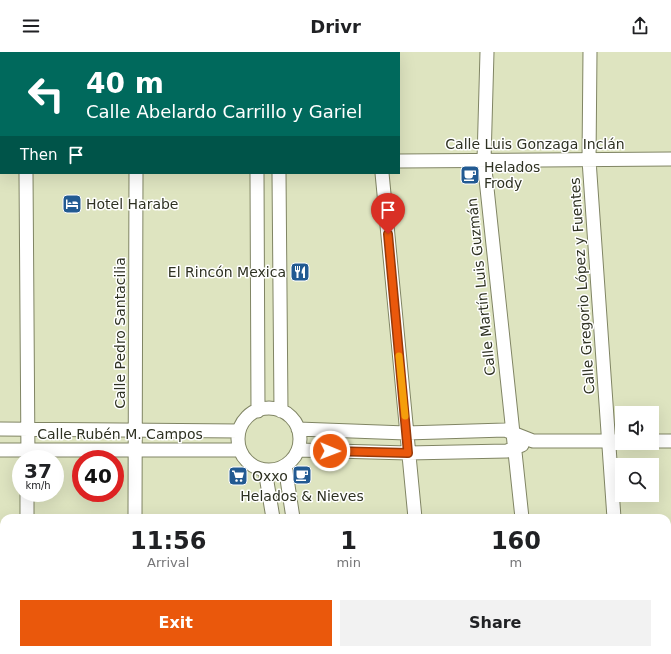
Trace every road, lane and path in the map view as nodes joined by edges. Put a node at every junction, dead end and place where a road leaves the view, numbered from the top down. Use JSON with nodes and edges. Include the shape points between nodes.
{"nodes":[{"id":1,"x":487,"y":52,"type":"edge"},
{"id":2,"x":590,"y":52,"type":"edge"},
{"id":3,"x":671,"y":159,"type":"edge"},
{"id":4,"x":484,"y":160,"type":"junction"},
{"id":5,"x":589,"y":160,"type":"junction"},
{"id":6,"x":400,"y":161,"type":"edge"},
{"id":7,"x":26,"y":174,"type":"edge"},
{"id":8,"x":136,"y":174,"type":"edge"},
{"id":9,"x":257,"y":174,"type":"edge"},
{"id":10,"x":279,"y":174,"type":"edge"},
{"id":11,"x":382,"y":174,"type":"edge"},
{"id":12,"x":258,"y":411,"type":"junction"},
{"id":13,"x":281,"y":411,"type":"junction"},
{"id":14,"x":0,"y":429,"type":"edge"},
{"id":15,"x":298,"y":429,"type":"junction"},
{"id":16,"x":28,"y":430,"type":"junction"},
{"id":17,"x":136,"y":430,"type":"junction"},
{"id":18,"x":239,"y":431,"type":"junction"},
{"id":19,"x":406,"y":433,"type":"junction"},
{"id":20,"x":513,"y":433,"type":"junction"},
{"id":21,"x":533,"y":441,"type":"junction"},
{"id":22,"x":608,"y":441,"type":"junction"},
{"id":23,"x":615,"y":441,"type":"edge"},
{"id":24,"x":659,"y":441,"type":"edge"},
{"id":25,"x":671,"y":441,"type":"edge"},
{"id":26,"x":514,"y":448,"type":"junction"},
{"id":27,"x":0,"y":450,"type":"edge"},
{"id":28,"x":28,"y":450,"type":"edge"},
{"id":29,"x":240,"y":450,"type":"junction"},
{"id":30,"x":298,"y":450,"type":"junction"},
{"id":31,"x":136,"y":451,"type":"junction"},
{"id":32,"x":12,"y":452,"type":"edge"},
{"id":33,"x":408,"y":453,"type":"junction"},
{"id":34,"x":64,"y":454,"type":"edge"},
{"id":35,"x":284,"y":466,"type":"junction"},
{"id":36,"x":265,"y":470,"type":"junction"},
{"id":37,"x":27,"y":502,"type":"edge"},
{"id":38,"x":27,"y":514,"type":"edge"},
{"id":39,"x":135,"y":514,"type":"edge"},
{"id":40,"x":272,"y":514,"type":"edge"},
{"id":41,"x":292,"y":514,"type":"edge"},
{"id":42,"x":415,"y":514,"type":"edge"},
{"id":43,"x":522,"y":514,"type":"edge"},
{"id":44,"x":614,"y":514,"type":"edge"}],
"edges":[{"from":1,"to":4,"type":"street","name":"Calle Martín Luis Guzmán"},
{"from":2,"to":5,"type":"street","name":"Calle Gregorio López y Fuentes"},
{"from":3,"to":5,"type":"street","name":"Calle Luis Gonzaga Inclán"},
{"from":4,"to":5,"type":"street","name":"Calle Luis Gonzaga Inclán"},
{"from":4,"to":6,"type":"street","name":"Calle Luis Gonzaga Inclán"},
{"from":4,"to":20,"type":"street","name":"Calle Martín Luis Guzmán"},
{"from":5,"to":22,"type":"street","name":"Calle Gregorio López y Fuentes"},
{"from":7,"to":16,"type":"street"},
{"from":8,"to":17,"type":"street","name":"Calle Pedro Santacilia"},
{"from":9,"to":12,"type":"street"},
{"from":10,"to":13,"type":"street"},
{"from":11,"to":19,"type":"street"},
{"from":12,"to":13,"type":"street"},
{"from":12,"to":18,"type":"street","via":[[246,418]]},
{"from":13,"to":15,"type":"street","via":[[292,418]]},
{"from":14,"to":16,"type":"street","name":"Calle Rubén M. Campos"},
{"from":15,"to":19,"type":"street"},
{"from":15,"to":30,"type":"street"},
{"from":16,"to":17,"type":"street","name":"Calle Rubén M. Campos"},
{"from":16,"to":28,"type":"street"},
{"from":17,"to":18,"type":"street","name":"Calle Rubén M. Campos"},
{"from":17,"to":31,"type":"street","name":"Calle Pedro Santacilia"},
{"from":18,"to":29,"type":"street"},
{"from":19,"to":20,"type":"street","via":[[505,430]]},
{"from":19,"to":33,"type":"street"},
{"from":20,"to":21,"type":"street"},
{"from":20,"to":26,"type":"street","name":"Calle Martín Luis Guzmán"},
{"from":21,"to":22,"type":"street"},
{"from":21,"to":26,"type":"street"},
{"from":22,"to":23,"type":"street"},
{"from":22,"to":44,"type":"street","name":"Calle Gregorio López y Fuentes"},
{"from":24,"to":25,"type":"street"},
{"from":26,"to":33,"type":"street","via":[[507,451]]},
{"from":26,"to":43,"type":"street","name":"Calle Martín Luis Guzmán"},
{"from":27,"to":32,"type":"street","name":"Calle Rubén M. Campos"},
{"from":29,"to":31,"type":"street","name":"Calle Rubén M. Campos"},
{"from":29,"to":36,"type":"street","via":[[250,464]]},
{"from":30,"to":33,"type":"street"},
{"from":30,"to":35,"type":"street","via":[[293,459]]},
{"from":31,"to":34,"type":"street","name":"Calle Rubén M. Campos"},
{"from":31,"to":39,"type":"street","name":"Calle Pedro Santacilia"},
{"from":33,"to":42,"type":"street"},
{"from":35,"to":36,"type":"street","via":[[275,470]]},
{"from":35,"to":41,"type":"street"},
{"from":36,"to":40,"type":"street"},
{"from":37,"to":38,"type":"street"}]}
